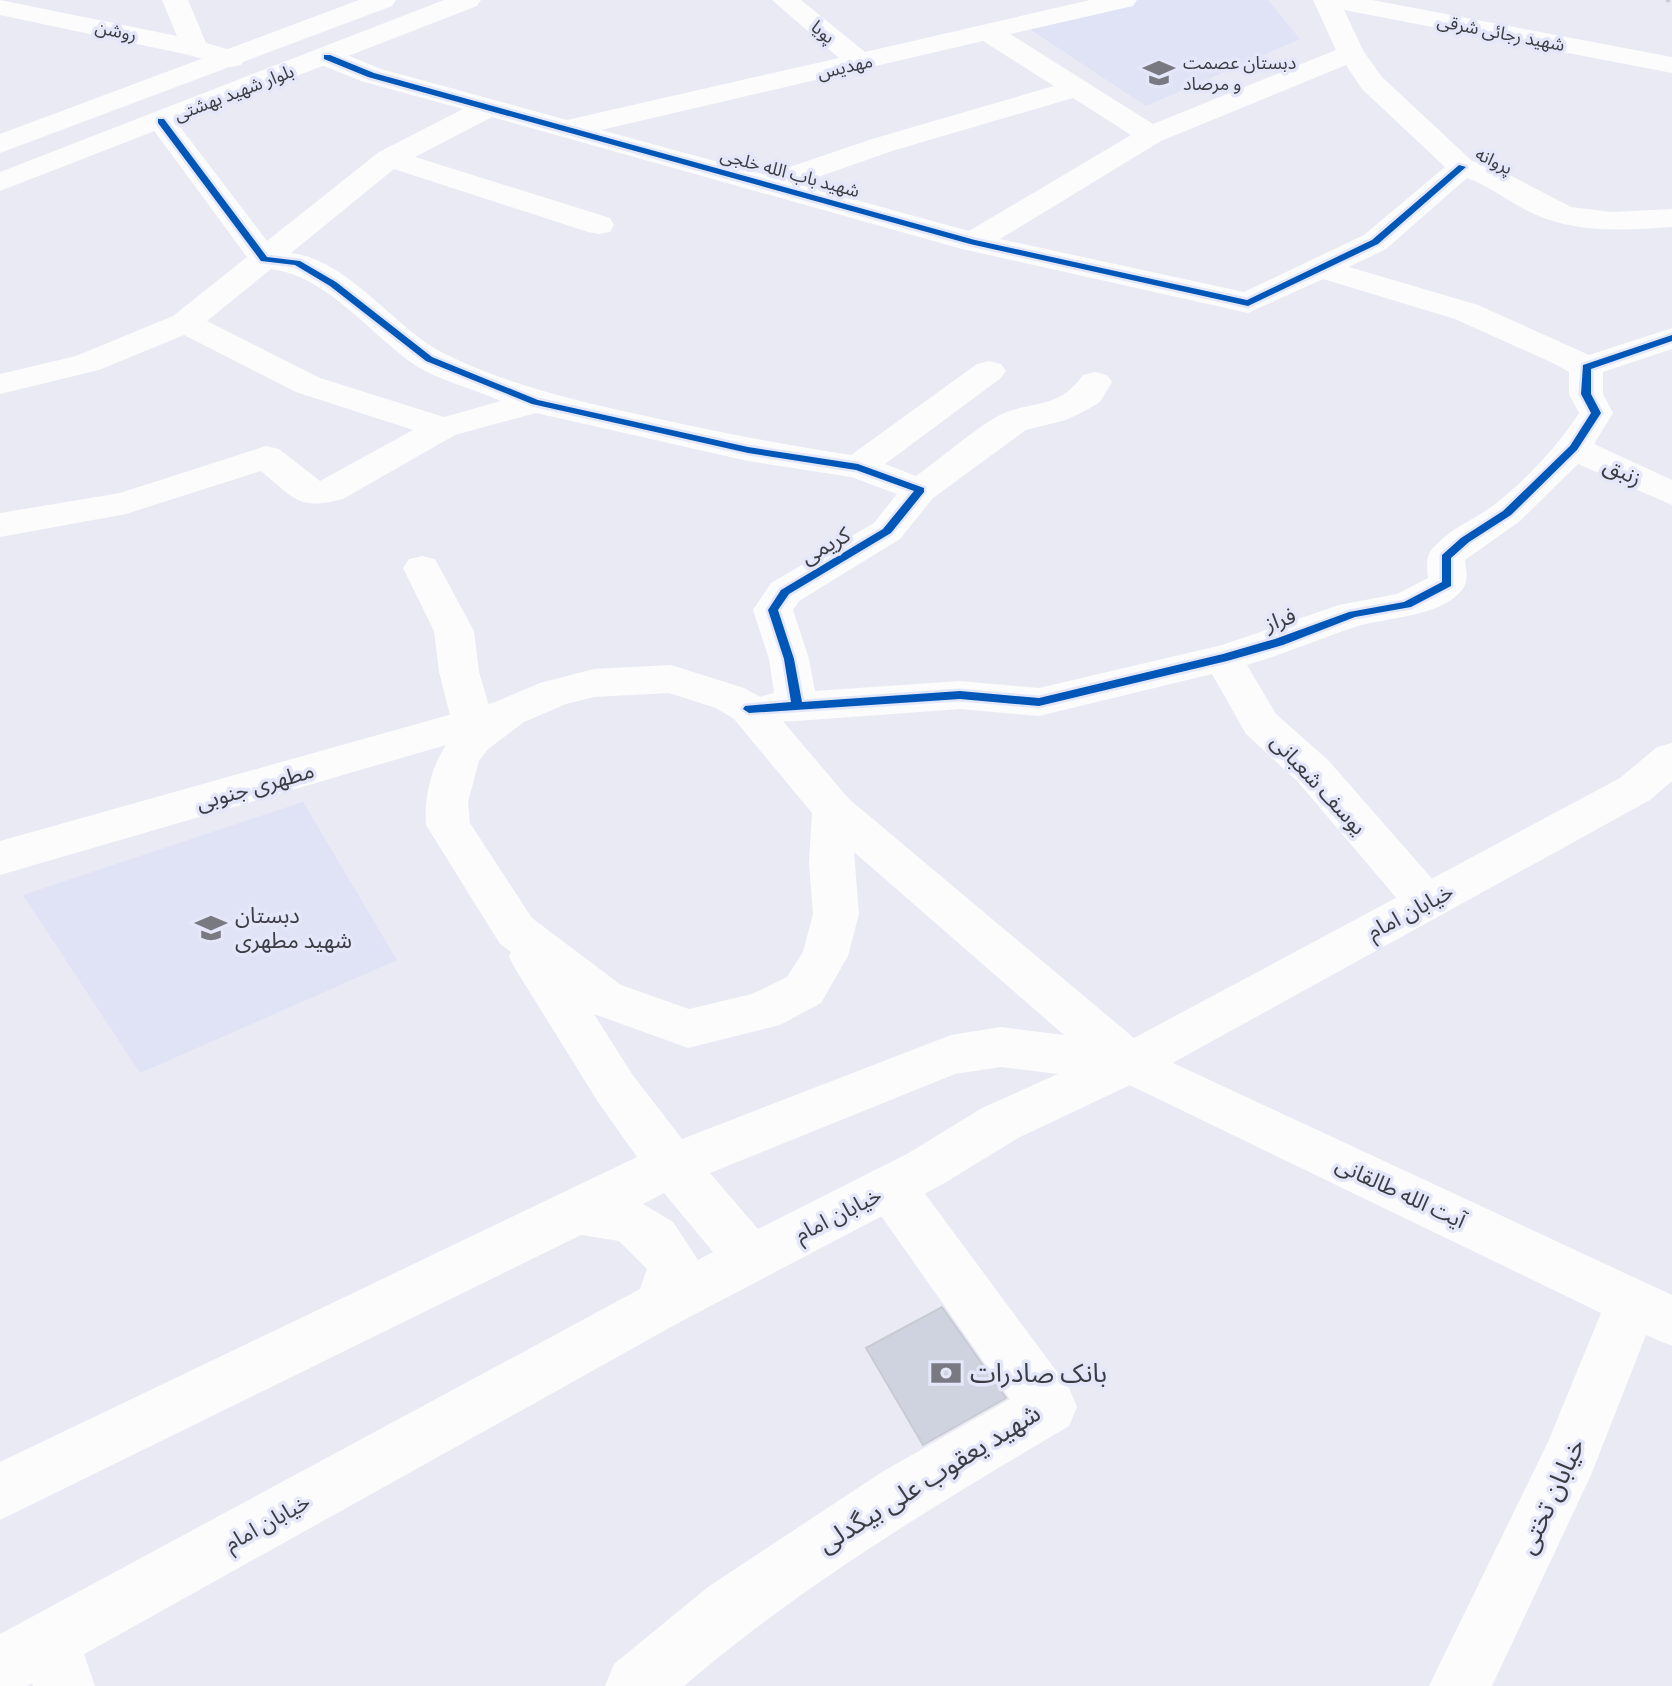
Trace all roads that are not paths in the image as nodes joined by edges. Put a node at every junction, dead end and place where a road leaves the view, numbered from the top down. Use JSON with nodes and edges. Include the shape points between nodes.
{"nodes":[{"id":1,"x":175,"y":0,"type":"edge"},
{"id":2,"x":383,"y":0,"type":"edge"},
{"id":3,"x":468,"y":0,"type":"edge"},
{"id":4,"x":785,"y":0,"type":"edge"},
{"id":5,"x":1124,"y":0,"type":"edge"},
{"id":6,"x":1328,"y":0,"type":"edge"},
{"id":7,"x":0,"y":7,"type":"edge"},
{"id":8,"x":988,"y":32,"type":"junction"},
{"id":9,"x":195,"y":48,"type":"junction"},
{"id":10,"x":1351,"y":53,"type":"junction"},
{"id":11,"x":327,"y":57,"type":"junction"},
{"id":12,"x":231,"y":59,"type":"junction"},
{"id":13,"x":862,"y":63,"type":"junction"},
{"id":14,"x":1672,"y":65,"type":"edge"},
{"id":15,"x":1076,"y":88,"type":"junction"},
{"id":16,"x":488,"y":108,"type":"junction"},
{"id":17,"x":161,"y":121,"type":"junction"},
{"id":18,"x":565,"y":130,"type":"junction"},
{"id":19,"x":1151,"y":135,"type":"junction"},
{"id":20,"x":0,"y":144,"type":"edge"},
{"id":21,"x":389,"y":158,"type":"junction"},
{"id":22,"x":1462,"y":167,"type":"junction"},
{"id":23,"x":0,"y":182,"type":"edge"},
{"id":24,"x":768,"y":185,"type":"junction"},
{"id":25,"x":1672,"y":218,"type":"edge"},
{"id":26,"x":599,"y":225,"type":"dead end"},
{"id":27,"x":973,"y":242,"type":"junction"},
{"id":28,"x":264,"y":259,"type":"junction"},
{"id":29,"x":1323,"y":268,"type":"junction"},
{"id":30,"x":185,"y":323,"type":"junction"},
{"id":31,"x":1672,"y":338,"type":"edge"},
{"id":32,"x":1586,"y":367,"type":"junction"},
{"id":33,"x":989,"y":371,"type":"dead end"},
{"id":34,"x":1095,"y":382,"type":"dead end"},
{"id":35,"x":0,"y":384,"type":"edge"},
{"id":36,"x":535,"y":402,"type":"junction"},
{"id":37,"x":443,"y":428,"type":"junction"},
{"id":38,"x":1574,"y":448,"type":"junction"},
{"id":39,"x":858,"y":467,"type":"junction"},
{"id":40,"x":920,"y":490,"type":"junction"},
{"id":41,"x":1672,"y":494,"type":"edge"},
{"id":42,"x":0,"y":525,"type":"edge"},
{"id":43,"x":422,"y":568,"type":"dead end"},
{"id":44,"x":1223,"y":658,"type":"junction"},
{"id":45,"x":797,"y":707,"type":"junction"},
{"id":46,"x":749,"y":709,"type":"junction"},
{"id":47,"x":491,"y":717,"type":"junction"},
{"id":48,"x":1672,"y":758,"type":"edge"},
{"id":49,"x":834,"y":810,"type":"junction"},
{"id":50,"x":0,"y":858,"type":"edge"},
{"id":51,"x":1426,"y":902,"type":"junction"},
{"id":52,"x":516,"y":931,"type":"junction"},
{"id":53,"x":1130,"y":1063,"type":"junction"},
{"id":54,"x":672,"y":1165,"type":"junction"},
{"id":55,"x":890,"y":1187,"type":"junction"},
{"id":56,"x":581,"y":1212,"type":"junction"},
{"id":57,"x":751,"y":1259,"type":"junction"},
{"id":58,"x":661,"y":1305,"type":"junction"},
{"id":59,"x":1652,"y":1311,"type":"edge"},
{"id":60,"x":0,"y":1492,"type":"edge"},
{"id":61,"x":38,"y":1664,"type":"edge"},
{"id":62,"x":636,"y":1686,"type":"edge"},
{"id":63,"x":1460,"y":1686,"type":"edge"}],
"edges":[{"from":1,"to":9,"type":"street"},
{"from":2,"to":12,"type":"street","name":"بلوار شهید بهشتی"},
{"from":3,"to":11,"type":"street","name":"بلوار شهید بهشتی"},
{"from":4,"to":13,"type":"street","name":"پویا"},
{"from":5,"to":8,"type":"street","name":"مهدیس"},
{"from":6,"to":10,"type":"street","name":"پروانه"},
{"from":6,"to":14,"type":"street","name":"شهید رجائی شرقی"},
{"from":7,"to":9,"type":"street","name":"روشن"},
{"from":8,"to":13,"type":"street","name":"مهدیس"},
{"from":8,"to":15,"type":"street"},
{"from":9,"to":12,"type":"street","name":"روشن"},
{"from":10,"to":19,"type":"street"},
{"from":10,"to":22,"type":"street","name":"پروانه","via":[[1372,83]]},
{"from":11,"to":16,"type":"street","name":"شهید باب الله خلجی"},
{"from":11,"to":17,"type":"street","name":"بلوار شهید بهشتی"},
{"from":12,"to":20,"type":"street","name":"بلوار شهید بهشتی"},
{"from":13,"to":18,"type":"street","name":"مهدیس"},
{"from":15,"to":19,"type":"street"},
{"from":15,"to":24,"type":"street","via":[[832,160]]},
{"from":16,"to":18,"type":"street","name":"شهید باب الله خلجی"},
{"from":16,"to":21,"type":"street"},
{"from":17,"to":23,"type":"street","name":"بلوار شهید بهشتی"},
{"from":17,"to":28,"type":"street"},
{"from":18,"to":24,"type":"street","name":"شهید باب الله خلجی"},
{"from":19,"to":27,"type":"street"},
{"from":21,"to":26,"type":"street"},
{"from":21,"to":28,"type":"street"},
{"from":22,"to":25,"type":"street","name":"پروانه","via":[[1566,216],[1612,221]]},
{"from":22,"to":29,"type":"street","via":[[1375,242]]},
{"from":24,"to":27,"type":"street","name":"شهید باب الله خلجی"},
{"from":27,"to":29,"type":"street","name":"شهید باب الله خلجی","via":[[1248,303]]},
{"from":28,"to":30,"type":"street"},
{"from":28,"to":36,"type":"street","via":[[297,263],[333,284],[429,359]]},
{"from":29,"to":32,"type":"street","via":[[1516,330]]},
{"from":30,"to":35,"type":"street","via":[[87,363]]},
{"from":30,"to":37,"type":"street","via":[[308,385]]},
{"from":31,"to":32,"type":"street"},
{"from":32,"to":38,"type":"street","name":"فراز","via":[[1586,394],[1596,413]]},
{"from":33,"to":39,"type":"street"},
{"from":34,"to":40,"type":"street","name":"کریمی","via":[[1088,395],[1073,404],[1014,422]]},
{"from":36,"to":37,"type":"street"},
{"from":36,"to":39,"type":"street","via":[[748,450]]},
{"from":37,"to":42,"type":"street","via":[[330,491],[312,494],[266,457],[126,503]]},
{"from":38,"to":41,"type":"street","name":"زنبق"},
{"from":38,"to":44,"type":"street","name":"فراز","via":[[1507,513],[1446,557],[1447,584],[1407,605],[1353,614]]},
{"from":39,"to":40,"type":"street"},
{"from":40,"to":45,"type":"street","name":"کریمی","via":[[887,531],[785,592],[773,610]]},
{"from":43,"to":47,"type":"street","via":[[454,631],[459,672]]},
{"from":44,"to":45,"type":"street","name":"فراز","via":[[1039,702],[960,695]]},
{"from":44,"to":51,"type":"street","name":"یوسف شعبانی","via":[[1261,724],[1313,771]]},
{"from":45,"to":46,"type":"street","name":"فراز"},
{"from":46,"to":47,"type":"street","via":[[671,679],[594,683]]},
{"from":46,"to":49,"type":"street"},
{"from":47,"to":50,"type":"street","name":"مطهری جنوبی"},
{"from":47,"to":52,"type":"street","via":[[459,758],[446,802],[448,825]]},
{"from":48,"to":51,"type":"street","name":"خیابان امام","via":[[1635,789]]},
{"from":49,"to":52,"type":"street","via":[[831,863],[836,914],[825,956],[804,990],[763,1011],[688,1029],[604,998]]},
{"from":49,"to":53,"type":"street"},
{"from":51,"to":53,"type":"street","name":"خیابان امام"},
{"from":52,"to":54,"type":"street","via":[[615,1088]]},
{"from":53,"to":54,"type":"street","via":[[1001,1047],[951,1055]]},
{"from":53,"to":55,"type":"street","name":"خیابان امام","via":[[1000,1123]]},
{"from":53,"to":59,"type":"street","name":"آیت الله طالقانی"},
{"from":54,"to":56,"type":"street"},
{"from":54,"to":57,"type":"street"},
{"from":55,"to":57,"type":"street","name":"خیابان امام"},
{"from":55,"to":62,"type":"street","name":"شهید یعقوب علی بیگدلی","via":[[1049,1407],[902,1492],[729,1608]]},
{"from":56,"to":58,"type":"street","via":[[631,1220],[656,1236],[674,1266]]},
{"from":56,"to":60,"type":"street"},
{"from":57,"to":58,"type":"street","name":"خیابان امام"},
{"from":58,"to":61,"type":"street","name":"خیابان امام"},
{"from":59,"to":63,"type":"street","name":"خیابان تختی","via":[[1571,1456]]}]}
